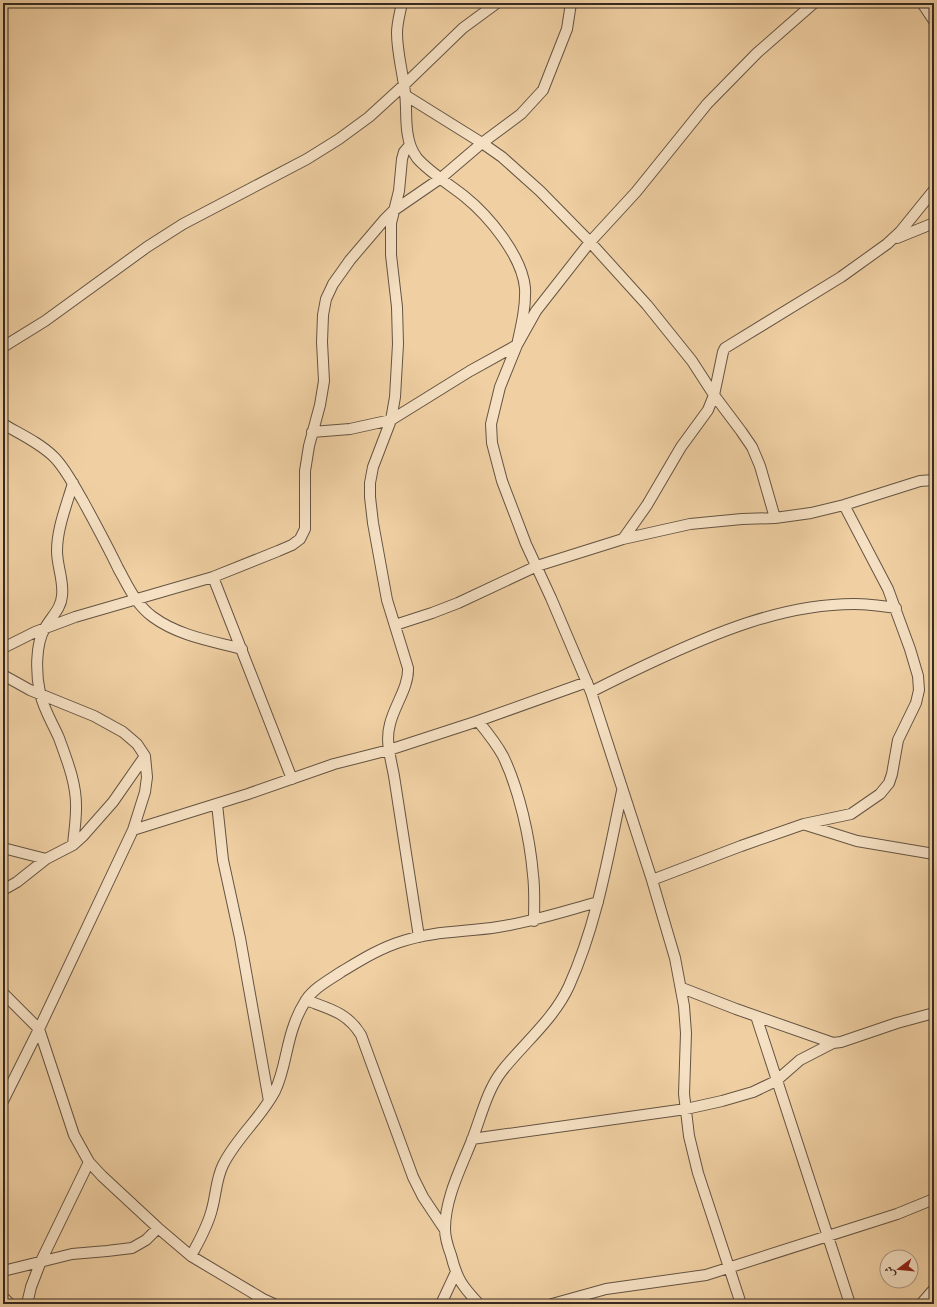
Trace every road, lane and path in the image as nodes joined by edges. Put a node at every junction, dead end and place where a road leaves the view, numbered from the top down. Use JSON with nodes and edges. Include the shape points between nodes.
{"nodes":[{"id":1,"x":402,"y":3,"type":"edge"},
{"id":2,"x":497,"y":3,"type":"edge"},
{"id":3,"x":571,"y":3,"type":"edge"},
{"id":4,"x":814,"y":3,"type":"edge"},
{"id":5,"x":922,"y":3,"type":"edge"},
{"id":6,"x":934,"y":21,"type":"edge"},
{"id":7,"x":405,"y":90,"type":"junction"},
{"id":8,"x":482,"y":143,"type":"junction"},
{"id":9,"x":410,"y":144,"type":"junction"},
{"id":10,"x":441,"y":178,"type":"junction"},
{"id":11,"x":934,"y":190,"type":"edge"},
{"id":12,"x":393,"y":211,"type":"junction"},
{"id":13,"x":934,"y":223,"type":"edge"},
{"id":14,"x":892,"y":240,"type":"junction"},
{"id":15,"x":590,"y":242,"type":"junction"},
{"id":16,"x":517,"y":345,"type":"junction"},
{"id":17,"x":3,"y":347,"type":"edge"},
{"id":18,"x":714,"y":395,"type":"junction"},
{"id":19,"x":391,"y":420,"type":"junction"},
{"id":20,"x":3,"y":424,"type":"edge"},
{"id":21,"x":312,"y":432,"type":"junction"},
{"id":22,"x":934,"y":480,"type":"edge"},
{"id":23,"x":73,"y":483,"type":"junction"},
{"id":24,"x":844,"y":505,"type":"junction"},
{"id":25,"x":775,"y":518,"type":"junction"},
{"id":26,"x":623,"y":539,"type":"junction"},
{"id":27,"x":537,"y":566,"type":"junction"},
{"id":28,"x":213,"y":577,"type":"junction"},
{"id":29,"x":136,"y":599,"type":"junction"},
{"id":30,"x":896,"y":608,"type":"junction"},
{"id":31,"x":395,"y":625,"type":"junction"},
{"id":32,"x":45,"y":628,"type":"junction"},
{"id":33,"x":3,"y":648,"type":"edge"},
{"id":34,"x":242,"y":649,"type":"junction"},
{"id":35,"x":3,"y":675,"type":"edge"},
{"id":36,"x":589,"y":687,"type":"junction"},
{"id":37,"x":40,"y":694,"type":"junction"},
{"id":38,"x":478,"y":721,"type":"junction"},
{"id":39,"x":389,"y":750,"type":"junction"},
{"id":40,"x":144,"y":756,"type":"junction"},
{"id":41,"x":292,"y":779,"type":"junction"},
{"id":42,"x":622,"y":790,"type":"junction"},
{"id":43,"x":217,"y":804,"type":"junction"},
{"id":44,"x":804,"y":824,"type":"junction"},
{"id":45,"x":133,"y":830,"type":"junction"},
{"id":46,"x":73,"y":845,"type":"junction"},
{"id":47,"x":3,"y":848,"type":"edge"},
{"id":48,"x":934,"y":854,"type":"edge"},
{"id":49,"x":46,"y":859,"type":"junction"},
{"id":50,"x":652,"y":880,"type":"junction"},
{"id":51,"x":3,"y":890,"type":"edge"},
{"id":52,"x":598,"y":902,"type":"junction"},
{"id":53,"x":534,"y":921,"type":"junction"},
{"id":54,"x":419,"y":937,"type":"junction"},
{"id":55,"x":682,"y":988,"type":"junction"},
{"id":56,"x":3,"y":993,"type":"edge"},
{"id":57,"x":306,"y":1000,"type":"junction"},
{"id":58,"x":934,"y":1013,"type":"edge"},
{"id":59,"x":756,"y":1016,"type":"junction"},
{"id":60,"x":39,"y":1029,"type":"junction"},
{"id":61,"x":833,"y":1043,"type":"junction"},
{"id":62,"x":776,"y":1081,"type":"junction"},
{"id":63,"x":3,"y":1100,"type":"edge"},
{"id":64,"x":269,"y":1101,"type":"junction"},
{"id":65,"x":686,"y":1109,"type":"junction"},
{"id":66,"x":472,"y":1139,"type":"junction"},
{"id":67,"x":89,"y":1162,"type":"junction"},
{"id":68,"x":934,"y":1199,"type":"edge"},
{"id":69,"x":158,"y":1228,"type":"junction"},
{"id":70,"x":445,"y":1230,"type":"junction"},
{"id":71,"x":829,"y":1236,"type":"junction"},
{"id":72,"x":192,"y":1256,"type":"junction"},
{"id":73,"x":41,"y":1261,"type":"junction"},
{"id":74,"x":730,"y":1268,"type":"junction"},
{"id":75,"x":3,"y":1271,"type":"edge"},
{"id":76,"x":456,"y":1272,"type":"junction"},
{"id":77,"x":934,"y":1289,"type":"edge"},
{"id":78,"x":3,"y":1297,"type":"edge"},
{"id":79,"x":10,"y":1304,"type":"edge"},
{"id":80,"x":27,"y":1304,"type":"edge"},
{"id":81,"x":274,"y":1304,"type":"edge"},
{"id":82,"x":441,"y":1304,"type":"edge"},
{"id":83,"x":478,"y":1304,"type":"edge"},
{"id":84,"x":552,"y":1304,"type":"edge"},
{"id":85,"x":741,"y":1304,"type":"edge"},
{"id":86,"x":850,"y":1304,"type":"edge"},
{"id":87,"x":921,"y":1304,"type":"edge"}],
"edges":[{"from":1,"to":7,"type":"street","via":[[397,34]]},
{"from":2,"to":7,"type":"street","via":[[463,28]]},
{"from":3,"to":8,"type":"street","via":[[567,29],[543,90],[521,114]]},
{"from":4,"to":15,"type":"street","via":[[757,54],[707,104],[636,192]]},
{"from":5,"to":6,"type":"street"},
{"from":7,"to":8,"type":"street"},
{"from":7,"to":9,"type":"street"},
{"from":7,"to":17,"type":"street","via":[[339,139],[307,159],[183,224],[141,251],[45,321]]},
{"from":8,"to":10,"type":"street"},
{"from":8,"to":15,"type":"street","via":[[540,191]]},
{"from":9,"to":10,"type":"street","via":[[422,163]]},
{"from":9,"to":12,"type":"street","via":[[402,159],[399,192]]},
{"from":10,"to":12,"type":"street"},
{"from":10,"to":16,"type":"street","via":[[466,198],[494,227],[513,252],[521,268],[525,289]]},
{"from":11,"to":14,"type":"street"},
{"from":12,"to":19,"type":"street","via":[[390,236],[398,344]]},
{"from":12,"to":21,"type":"street","via":[[350,260],[333,284],[326,300],[322,342],[324,381]]},
{"from":13,"to":14,"type":"street"},
{"from":14,"to":18,"type":"street","via":[[841,276],[725,348]]},
{"from":15,"to":16,"type":"street","via":[[536,312]]},
{"from":15,"to":18,"type":"street","via":[[651,310],[692,361]]},
{"from":16,"to":19,"type":"street"},
{"from":16,"to":27,"type":"street","via":[[496,402],[492,443],[502,482]]},
{"from":18,"to":25,"type":"street","via":[[752,447]]},
{"from":18,"to":26,"type":"street","via":[[708,410],[680,447],[647,505]]},
{"from":19,"to":21,"type":"street","via":[[350,430]]},
{"from":19,"to":31,"type":"street","via":[[373,467],[370,497],[382,577]]},
{"from":20,"to":23,"type":"street","via":[[54,457]]},
{"from":21,"to":28,"type":"street","via":[[305,471],[303,535],[292,545]]},
{"from":22,"to":24,"type":"street","via":[[920,481]]},
{"from":23,"to":29,"type":"street"},
{"from":23,"to":32,"type":"street","via":[[58,539],[62,597],[58,609]]},
{"from":24,"to":25,"type":"street"},
{"from":24,"to":30,"type":"street"},
{"from":25,"to":26,"type":"street","via":[[690,524]]},
{"from":26,"to":27,"type":"street"},
{"from":27,"to":31,"type":"street","via":[[458,603]]},
{"from":27,"to":36,"type":"street"},
{"from":28,"to":29,"type":"street"},
{"from":28,"to":34,"type":"street"},
{"from":29,"to":32,"type":"street"},
{"from":29,"to":34,"type":"street","via":[[147,612],[164,624],[199,638]]},
{"from":30,"to":36,"type":"street","via":[[847,604],[804,608],[777,614],[687,646]]},
{"from":30,"to":44,"type":"street","via":[[918,676],[919,690],[916,703],[898,740],[889,783],[880,794],[851,814]]},
{"from":31,"to":39,"type":"street","via":[[408,673],[389,725]]},
{"from":32,"to":33,"type":"street"},
{"from":32,"to":37,"type":"street","via":[[38,645]]},
{"from":34,"to":41,"type":"street"},
{"from":35,"to":37,"type":"street"},
{"from":36,"to":38,"type":"street"},
{"from":36,"to":42,"type":"street"},
{"from":37,"to":40,"type":"street","via":[[110,724],[137,744]]},
{"from":37,"to":46,"type":"street","via":[[72,781],[76,808]]},
{"from":38,"to":39,"type":"street"},
{"from":38,"to":53,"type":"street","via":[[502,754],[523,816],[533,875]]},
{"from":39,"to":41,"type":"street","via":[[334,764]]},
{"from":39,"to":54,"type":"street"},
{"from":40,"to":45,"type":"street","via":[[147,777],[145,792]]},
{"from":40,"to":46,"type":"street","via":[[113,802]]},
{"from":41,"to":43,"type":"street"},
{"from":42,"to":50,"type":"street"},
{"from":42,"to":52,"type":"street"},
{"from":43,"to":45,"type":"street"},
{"from":43,"to":64,"type":"street","via":[[223,860],[240,938]]},
{"from":44,"to":48,"type":"street","via":[[857,841]]},
{"from":44,"to":50,"type":"street"},
{"from":45,"to":60,"type":"street"},
{"from":46,"to":49,"type":"street"},
{"from":47,"to":49,"type":"street"},
{"from":49,"to":51,"type":"street"},
{"from":50,"to":55,"type":"street"},
{"from":52,"to":53,"type":"street"},
{"from":52,"to":66,"type":"street","via":[[566,992],[547,1020],[497,1077]]},
{"from":53,"to":54,"type":"street"},
{"from":54,"to":57,"type":"street","via":[[385,947],[363,958],[327,981]]},
{"from":55,"to":59,"type":"street"},
{"from":55,"to":65,"type":"street","via":[[686,1033]]},
{"from":56,"to":60,"type":"street"},
{"from":57,"to":64,"type":"street","via":[[293,1026],[281,1076]]},
{"from":57,"to":70,"type":"street","via":[[344,1016],[361,1035],[413,1177]]},
{"from":58,"to":61,"type":"street"},
{"from":59,"to":61,"type":"street"},
{"from":59,"to":62,"type":"street"},
{"from":60,"to":63,"type":"street"},
{"from":60,"to":67,"type":"street","via":[[74,1136]]},
{"from":61,"to":62,"type":"street","via":[[800,1060]]},
{"from":62,"to":65,"type":"street","via":[[736,1098]]},
{"from":62,"to":71,"type":"street"},
{"from":64,"to":72,"type":"street","via":[[236,1143],[222,1167],[212,1210]]},
{"from":65,"to":66,"type":"street"},
{"from":65,"to":74,"type":"street","via":[[689,1136],[698,1173]]},
{"from":66,"to":70,"type":"street","via":[[449,1202]]},
{"from":67,"to":69,"type":"street"},
{"from":67,"to":73,"type":"street"},
{"from":68,"to":71,"type":"street"},
{"from":69,"to":72,"type":"street"},
{"from":69,"to":73,"type":"street","via":[[146,1240],[132,1248],[72,1254]]},
{"from":70,"to":76,"type":"street"},
{"from":71,"to":74,"type":"street"},
{"from":71,"to":86,"type":"street"},
{"from":72,"to":81,"type":"street"},
{"from":73,"to":75,"type":"street"},
{"from":73,"to":80,"type":"street"},
{"from":74,"to":84,"type":"street","via":[[688,1278],[606,1288]]},
{"from":74,"to":85,"type":"street"},
{"from":76,"to":82,"type":"street"},
{"from":76,"to":83,"type":"street","via":[[459,1282]]},
{"from":77,"to":87,"type":"street"},
{"from":78,"to":79,"type":"street"}]}
